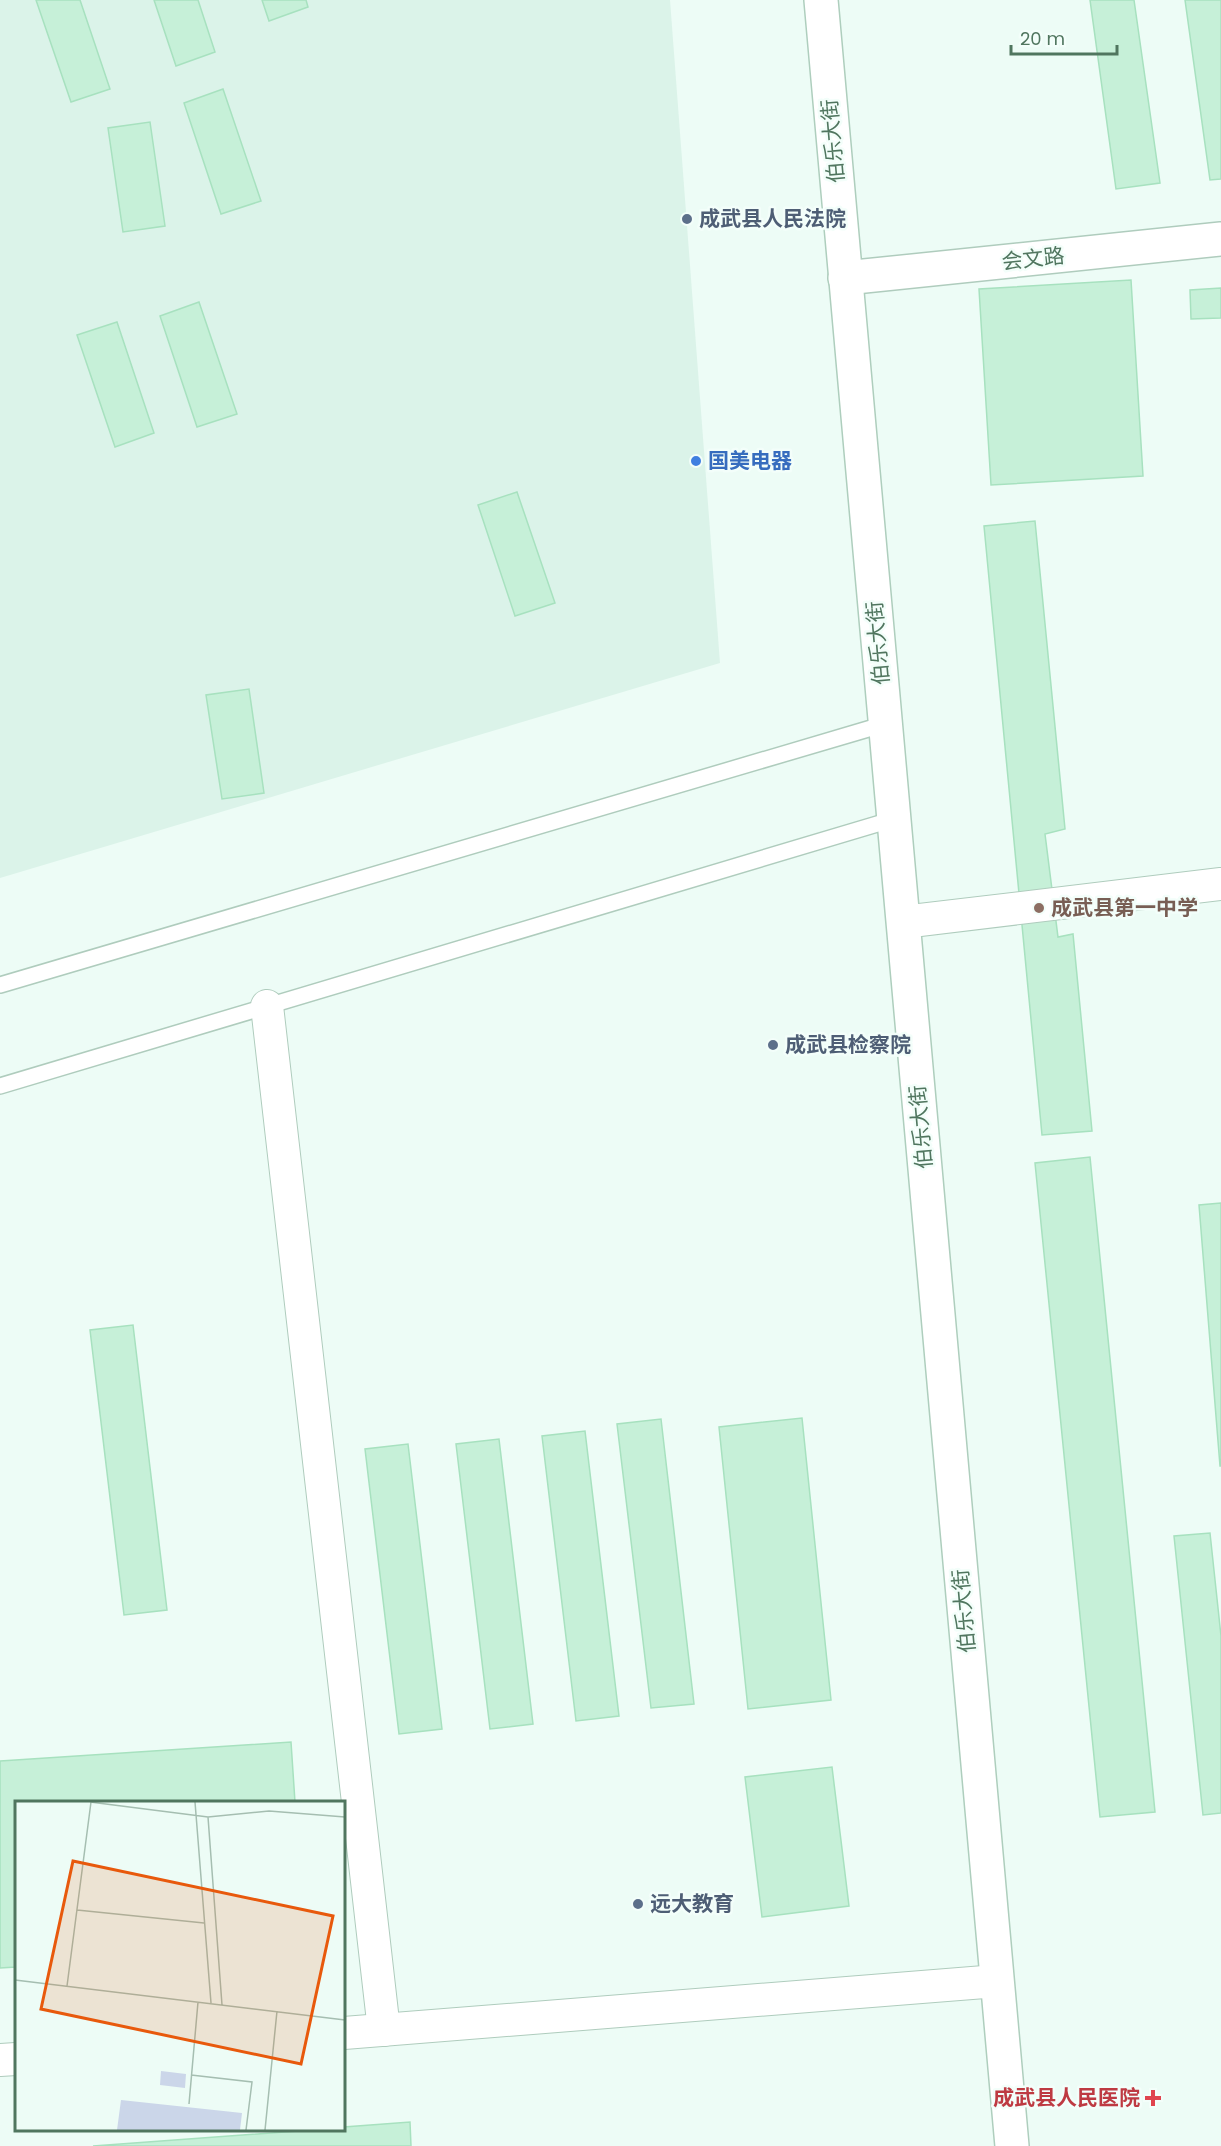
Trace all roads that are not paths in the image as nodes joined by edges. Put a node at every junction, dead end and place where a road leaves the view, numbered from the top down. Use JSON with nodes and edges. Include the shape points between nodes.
{"nodes":[{"id":1,"x":820,"y":0,"type":"edge"},
{"id":2,"x":1221,"y":239,"type":"edge"},
{"id":3,"x":845,"y":278,"type":"junction"},
{"id":4,"x":885,"y":724,"type":"junction"},
{"id":5,"x":894,"y":819,"type":"junction"},
{"id":6,"x":1221,"y":884,"type":"edge"},
{"id":7,"x":903,"y":922,"type":"junction"},
{"id":8,"x":0,"y":984,"type":"edge"},
{"id":9,"x":267,"y":1006,"type":"junction"},
{"id":10,"x":0,"y":1086,"type":"edge"},
{"id":11,"x":997,"y":1981,"type":"junction"},
{"id":12,"x":384,"y":2030,"type":"junction"},
{"id":13,"x":345,"y":2033,"type":"edge"},
{"id":14,"x":15,"y":2059,"type":"edge"},
{"id":15,"x":0,"y":2060,"type":"edge"},
{"id":16,"x":1012,"y":2146,"type":"edge"}],
"edges":[{"from":1,"to":3,"type":"main road","name":"伯乐大街"},
{"from":2,"to":3,"type":"main road","name":"会文路"},
{"from":3,"to":4,"type":"main road","name":"伯乐大街"},
{"from":4,"to":5,"type":"main road","name":"伯乐大街"},
{"from":4,"to":8,"type":"lane"},
{"from":5,"to":7,"type":"main road","name":"伯乐大街"},
{"from":5,"to":9,"type":"lane"},
{"from":6,"to":7,"type":"street"},
{"from":7,"to":11,"type":"main road","name":"伯乐大街"},
{"from":9,"to":10,"type":"lane"},
{"from":9,"to":12,"type":"street"},
{"from":11,"to":12,"type":"street"},
{"from":11,"to":16,"type":"main road","name":"伯乐大街"},
{"from":12,"to":13,"type":"street"},
{"from":14,"to":15,"type":"street"}]}
